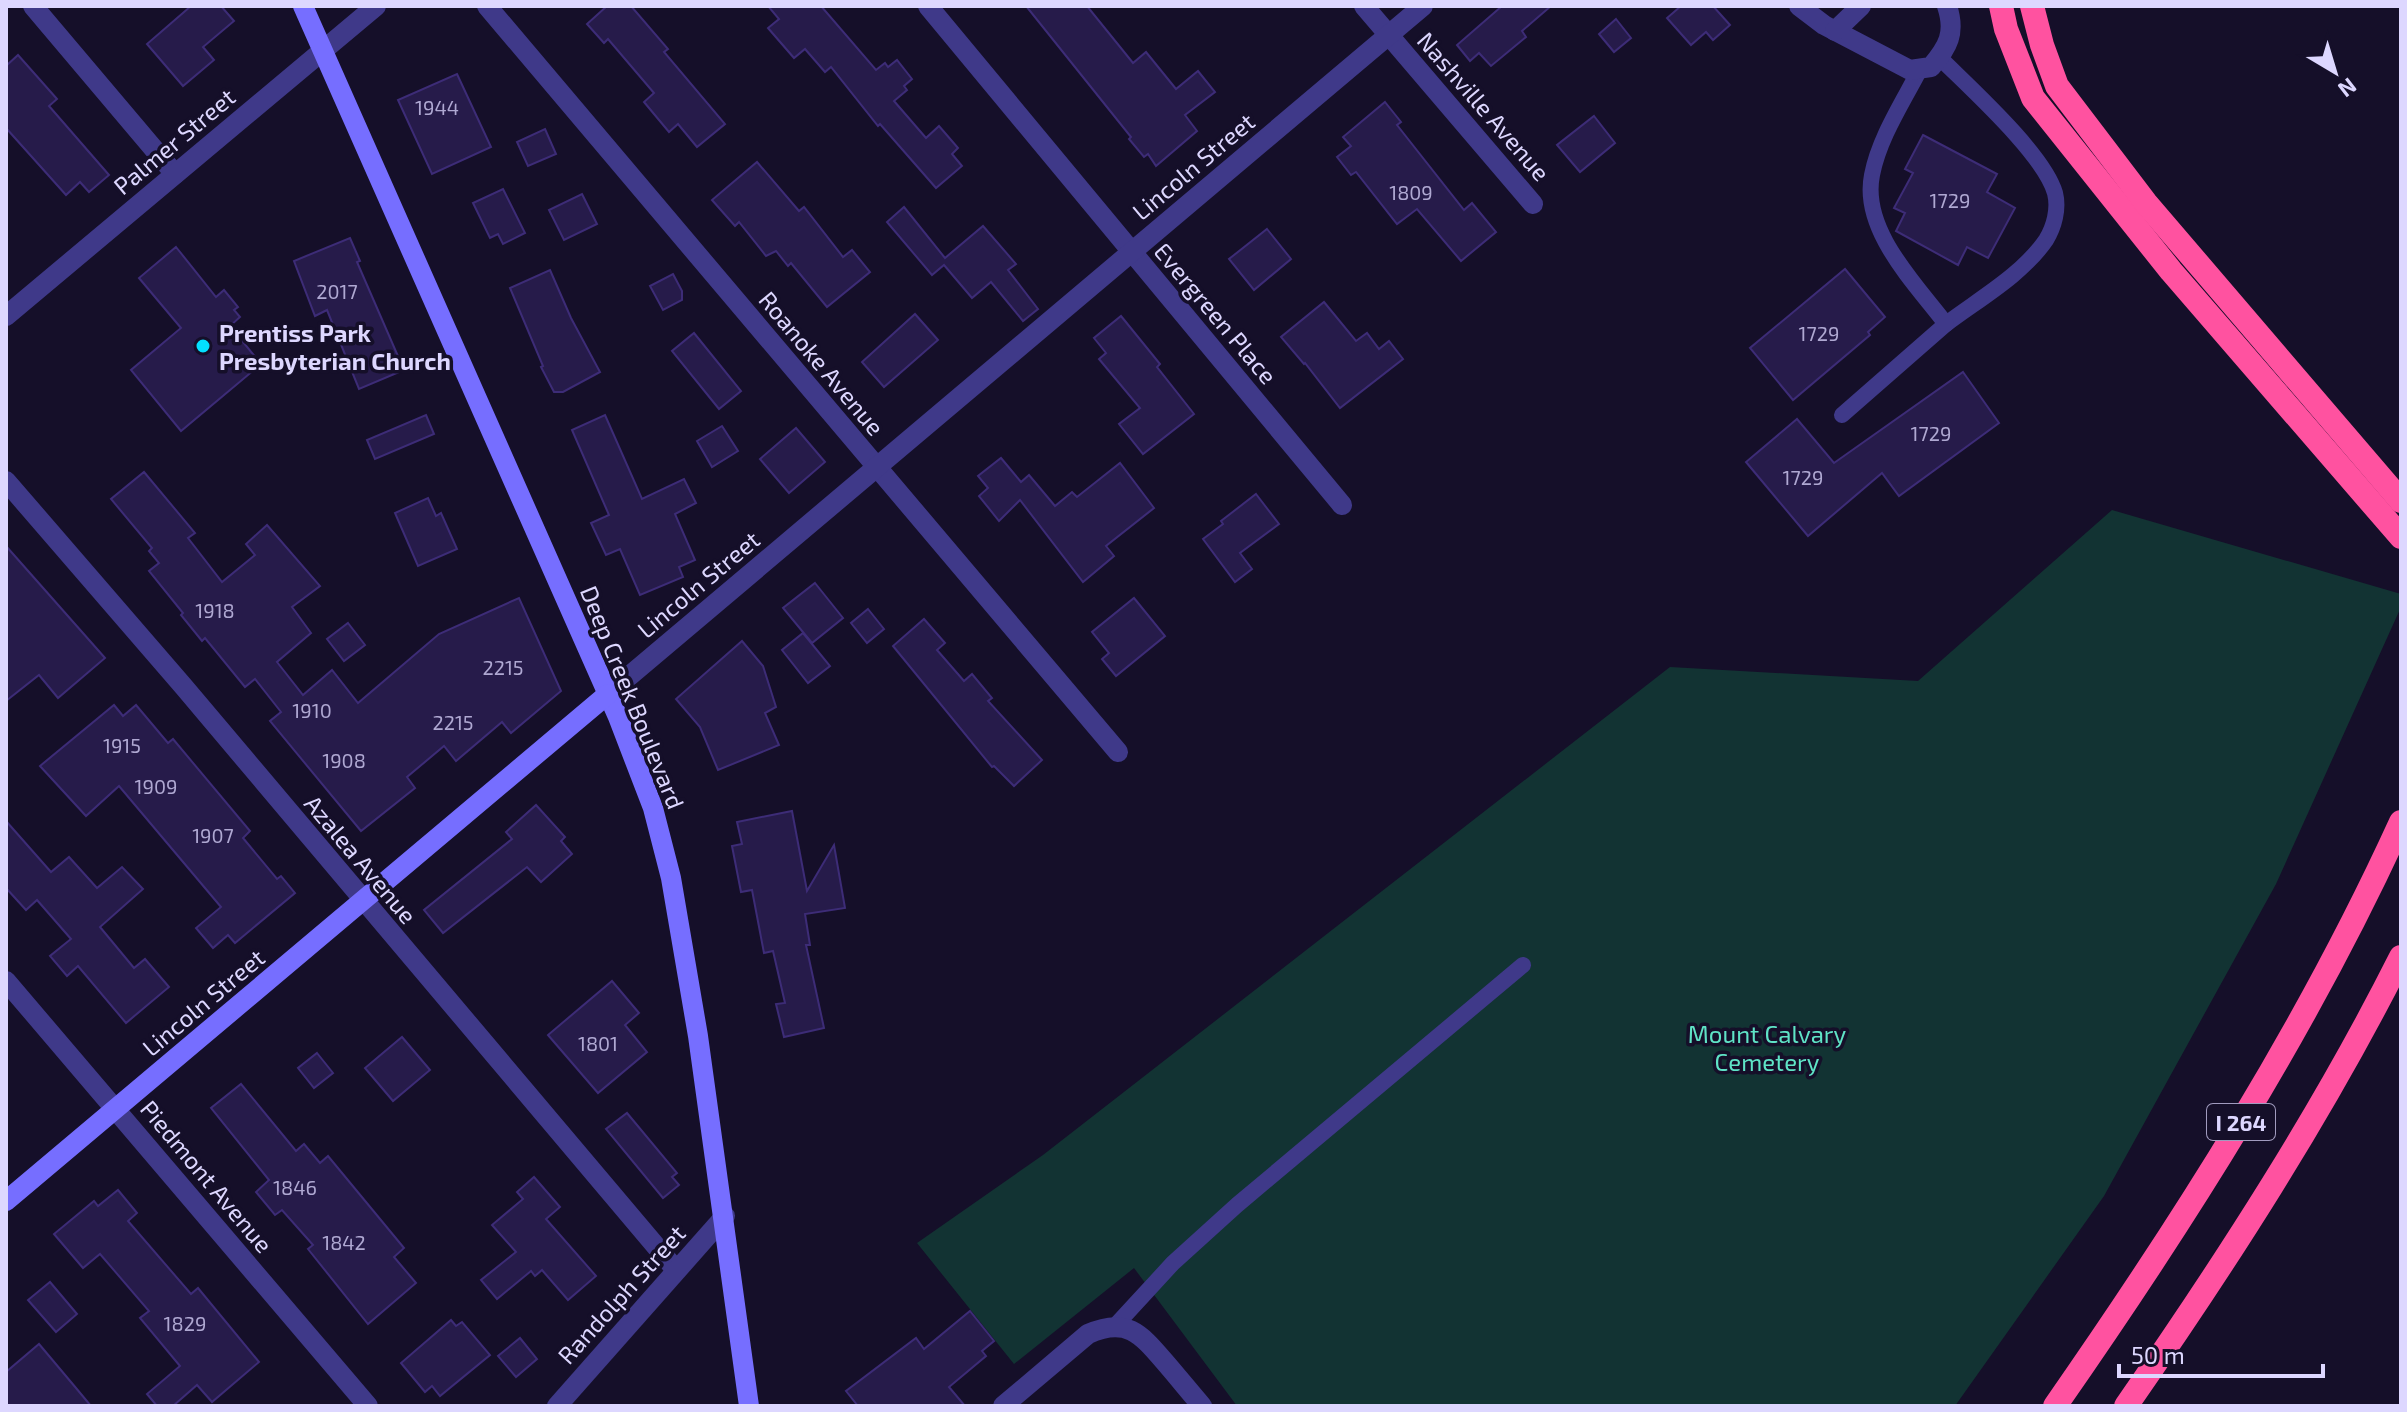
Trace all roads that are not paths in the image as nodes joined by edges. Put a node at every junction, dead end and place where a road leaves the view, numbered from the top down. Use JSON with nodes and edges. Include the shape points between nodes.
{"nodes":[{"id":1,"x":33,"y":6,"type":"edge"},
{"id":2,"x":303,"y":6,"type":"edge"},
{"id":3,"x":376,"y":6,"type":"edge"},
{"id":4,"x":487,"y":6,"type":"edge"},
{"id":5,"x":928,"y":6,"type":"edge"},
{"id":6,"x":1364,"y":6,"type":"edge"},
{"id":7,"x":1423,"y":6,"type":"edge"},
{"id":8,"x":1799,"y":6,"type":"edge"},
{"id":9,"x":1861,"y":6,"type":"edge"},
{"id":10,"x":1947,"y":6,"type":"edge"},
{"id":11,"x":2001,"y":6,"type":"edge"},
{"id":12,"x":2032,"y":6,"type":"edge"},
{"id":13,"x":1835,"y":31,"type":"junction"},
{"id":14,"x":1388,"y":35,"type":"junction"},
{"id":15,"x":322,"y":51,"type":"junction"},
{"id":16,"x":1939,"y":57,"type":"junction"},
{"id":17,"x":1920,"y":69,"type":"junction"},
{"id":18,"x":175,"y":174,"type":"junction"},
{"id":19,"x":1533,"y":204,"type":"dead end"},
{"id":20,"x":1132,"y":252,"type":"junction"},
{"id":21,"x":6,"y":316,"type":"edge"},
{"id":22,"x":1946,"y":324,"type":"junction"},
{"id":23,"x":1842,"y":415,"type":"dead end"},
{"id":24,"x":876,"y":467,"type":"junction"},
{"id":25,"x":6,"y":481,"type":"edge"},
{"id":26,"x":2401,"y":501,"type":"edge"},
{"id":27,"x":1342,"y":505,"type":"dead end"},
{"id":28,"x":2401,"y":537,"type":"edge"},
{"id":29,"x":608,"y":694,"type":"junction"},
{"id":30,"x":1118,"y":752,"type":"dead end"},
{"id":31,"x":2401,"y":822,"type":"edge"},
{"id":32,"x":362,"y":901,"type":"junction"},
{"id":33,"x":2401,"y":957,"type":"edge"},
{"id":34,"x":1523,"y":965,"type":"dead end"},
{"id":35,"x":6,"y":981,"type":"edge"},
{"id":36,"x":116,"y":1108,"type":"junction"},
{"id":37,"x":6,"y":1201,"type":"edge"},
{"id":38,"x":725,"y":1216,"type":"junction"},
{"id":39,"x":676,"y":1270,"type":"junction"},
{"id":40,"x":1115,"y":1326,"type":"junction"},
{"id":41,"x":368,"y":1406,"type":"edge"},
{"id":42,"x":557,"y":1406,"type":"edge"},
{"id":43,"x":749,"y":1406,"type":"edge"},
{"id":44,"x":1003,"y":1406,"type":"edge"},
{"id":45,"x":1202,"y":1406,"type":"edge"},
{"id":46,"x":2055,"y":1406,"type":"edge"},
{"id":47,"x":2126,"y":1406,"type":"edge"}],
"edges":[{"from":1,"to":18,"type":"street"},
{"from":2,"to":15,"type":"street","name":"Deep Creek Boulevard"},
{"from":3,"to":15,"type":"street","name":"Palmer Street"},
{"from":4,"to":24,"type":"street","name":"Roanoke Avenue"},
{"from":5,"to":20,"type":"street","name":"Evergreen Place"},
{"from":6,"to":14,"type":"street","name":"Nashville Avenue"},
{"from":7,"to":14,"type":"street","name":"Lincoln Street"},
{"from":8,"to":13,"type":"street"},
{"from":9,"to":13,"type":"street"},
{"from":10,"to":16,"type":"street","via":[[1947,47]]},
{"from":11,"to":28,"type":"highway","via":[[2033,98],[2171,271]]},
{"from":12,"to":26,"type":"highway","via":[[2057,86],[2146,203]]},
{"from":13,"to":17,"type":"street","via":[[1910,70]]},
{"from":14,"to":19,"type":"street","name":"Nashville Avenue"},
{"from":14,"to":20,"type":"street","name":"Lincoln Street"},
{"from":15,"to":18,"type":"street","name":"Palmer Street"},
{"from":15,"to":29,"type":"street","name":"Deep Creek Boulevard"},
{"from":16,"to":17,"type":"street","via":[[1931,67]]},
{"from":16,"to":22,"type":"lane","via":[[2029,152],[2047,176],[2056,205],[2046,240],[2022,266]]},
{"from":17,"to":22,"type":"lane","via":[[1885,137],[1872,174],[1870,203],[1882,234]]},
{"from":18,"to":21,"type":"street","name":"Palmer Street"},
{"from":20,"to":24,"type":"street","name":"Lincoln Street"},
{"from":20,"to":27,"type":"street","name":"Evergreen Place"},
{"from":22,"to":23,"type":"lane"},
{"from":24,"to":29,"type":"street","name":"Lincoln Street"},
{"from":24,"to":30,"type":"street","name":"Roanoke Avenue"},
{"from":25,"to":32,"type":"street","name":"Azalea Avenue"},
{"from":29,"to":32,"type":"street","name":"Lincoln Street"},
{"from":29,"to":38,"type":"street","name":"Deep Creek Boulevard","via":[[653,808],[671,878]]},
{"from":31,"to":46,"type":"highway","number":"I 264","via":[[2338,951],[2261,1088],[2181,1219]]},
{"from":32,"to":36,"type":"street","name":"Lincoln Street"},
{"from":32,"to":39,"type":"street","name":"Azalea Avenue"},
{"from":33,"to":47,"type":"highway","number":"I 264","via":[[2266,1197]]},
{"from":34,"to":40,"type":"lane","via":[[1237,1205]]},
{"from":35,"to":36,"type":"street","name":"Piedmont Avenue"},
{"from":36,"to":37,"type":"street","name":"Lincoln Street"},
{"from":36,"to":41,"type":"street","name":"Piedmont Avenue"},
{"from":38,"to":39,"type":"street","name":"Randolph Street"},
{"from":38,"to":43,"type":"street","name":"Deep Creek Boulevard"},
{"from":39,"to":42,"type":"street","name":"Randolph Street"},
{"from":40,"to":44,"type":"street","via":[[1088,1334]]},
{"from":40,"to":45,"type":"street","via":[[1145,1338]]}]}
